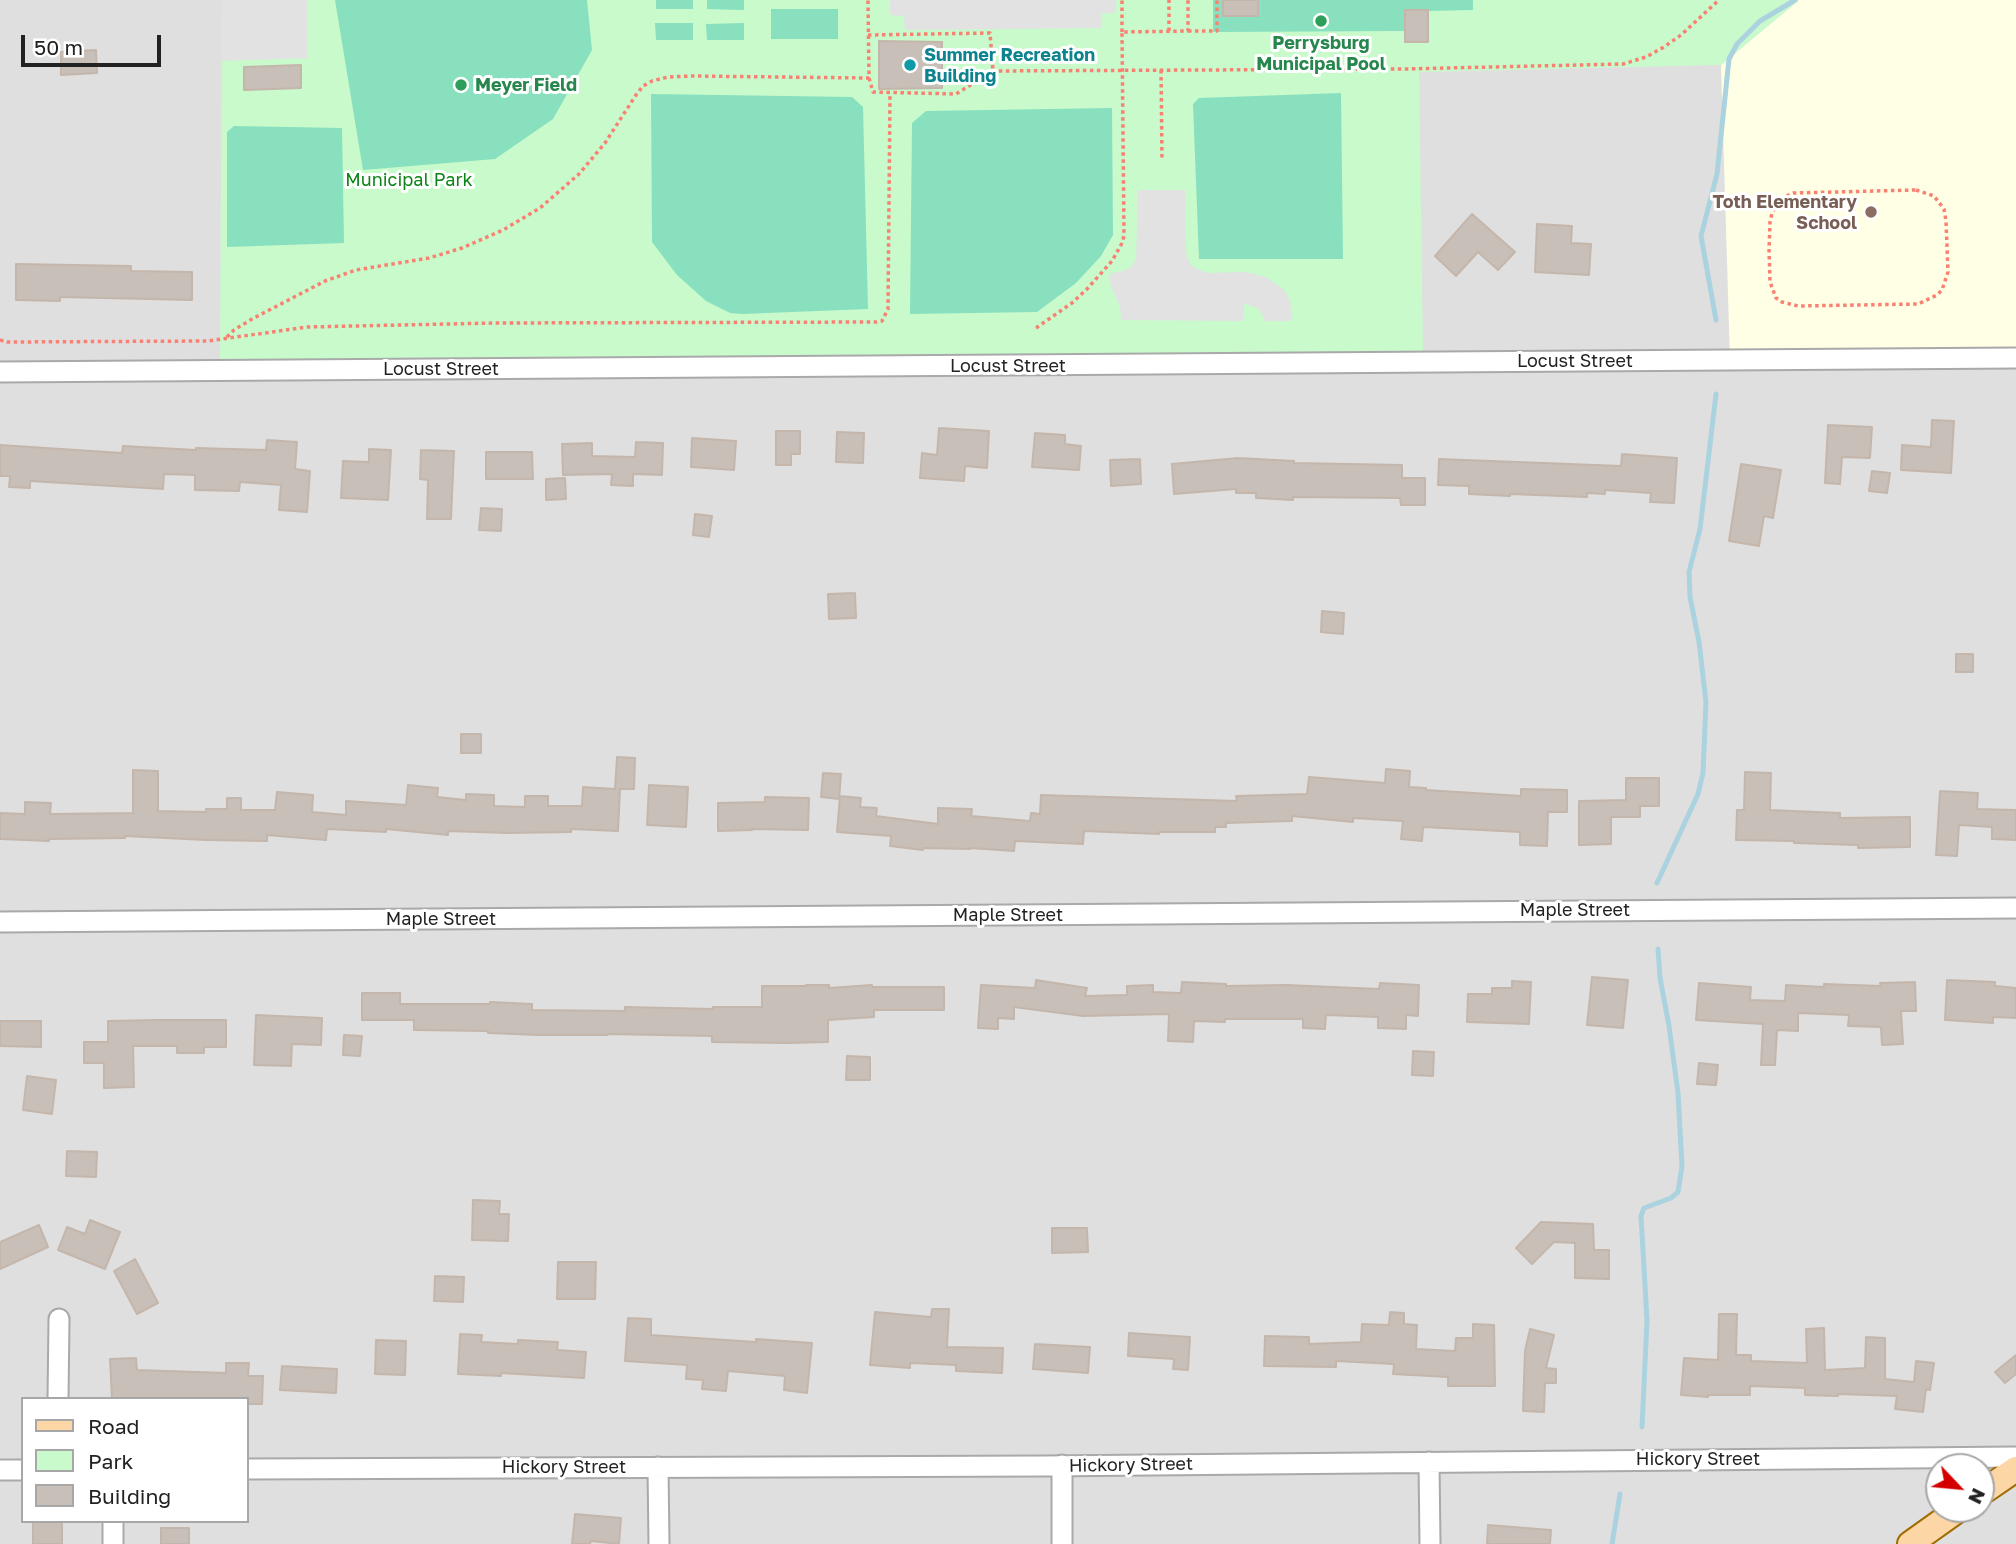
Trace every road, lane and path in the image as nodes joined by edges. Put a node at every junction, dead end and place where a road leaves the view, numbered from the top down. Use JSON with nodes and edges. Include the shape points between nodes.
{"nodes":[{"id":1,"x":868,"y":0,"type":"edge"},
{"id":2,"x":1122,"y":0,"type":"edge"},
{"id":3,"x":1169,"y":0,"type":"edge"},
{"id":4,"x":1188,"y":0,"type":"edge"},
{"id":5,"x":1217,"y":0,"type":"edge"},
{"id":6,"x":1719,"y":0,"type":"edge"},
{"id":7,"x":1169,"y":31,"type":"junction"},
{"id":8,"x":1188,"y":31,"type":"junction"},
{"id":9,"x":1122,"y":32,"type":"junction"},
{"id":10,"x":868,"y":35,"type":"junction"},
{"id":11,"x":1161,"y":70,"type":"junction"},
{"id":12,"x":993,"y":71,"type":"junction"},
{"id":13,"x":1122,"y":71,"type":"junction"},
{"id":14,"x":869,"y":78,"type":"junction"},
{"id":15,"x":890,"y":93,"type":"junction"},
{"id":16,"x":1162,"y":161,"type":"dead end"},
{"id":17,"x":1948,"y":246,"type":"joint"},
{"id":18,"x":1036,"y":328,"type":"dead end"},
{"id":19,"x":225,"y":339,"type":"junction"},
{"id":20,"x":0,"y":340,"type":"edge"},
{"id":21,"x":2016,"y":358,"type":"edge"},
{"id":22,"x":0,"y":372,"type":"edge"},
{"id":23,"x":2016,"y":908,"type":"edge"},
{"id":24,"x":0,"y":922,"type":"edge"},
{"id":25,"x":59,"y":1319,"type":"dead end"},
{"id":26,"x":58,"y":1397,"type":"edge"},
{"id":27,"x":2016,"y":1457,"type":"edge"},
{"id":28,"x":1429,"y":1462,"type":"junction"},
{"id":29,"x":1062,"y":1465,"type":"junction"},
{"id":30,"x":658,"y":1467,"type":"junction"},
{"id":31,"x":248,"y":1469,"type":"edge"},
{"id":32,"x":2016,"y":1469,"type":"edge"},
{"id":33,"x":0,"y":1470,"type":"edge"},
{"id":34,"x":21,"y":1470,"type":"edge"},
{"id":35,"x":1995,"y":1483,"type":"edge"},
{"id":36,"x":113,"y":1523,"type":"edge"},
{"id":37,"x":1939,"y":1523,"type":"edge"},
{"id":38,"x":113,"y":1544,"type":"edge"},
{"id":39,"x":659,"y":1544,"type":"edge"},
{"id":40,"x":1062,"y":1544,"type":"edge"},
{"id":41,"x":1430,"y":1544,"type":"edge"},
{"id":42,"x":1910,"y":1544,"type":"edge"}],
"edges":[{"from":1,"to":10,"type":"path"},
{"from":2,"to":9,"type":"path"},
{"from":3,"to":7,"type":"path"},
{"from":4,"to":8,"type":"path"},
{"from":5,"to":8,"type":"path","via":[[1217,30]]},
{"from":6,"to":11,"type":"path","via":[[1664,47],[1623,64]]},
{"from":7,"to":8,"type":"path"},
{"from":7,"to":9,"type":"path"},
{"from":9,"to":13,"type":"path"},
{"from":10,"to":12,"type":"path","via":[[990,33]]},
{"from":10,"to":14,"type":"path"},
{"from":11,"to":13,"type":"path"},
{"from":11,"to":16,"type":"path"},
{"from":12,"to":13,"type":"path"},
{"from":12,"to":15,"type":"path","via":[[956,94]]},
{"from":13,"to":18,"type":"path","via":[[1122,243],[1087,289]]},
{"from":14,"to":15,"type":"path","via":[[873,92]]},
{"from":14,"to":19,"type":"path","via":[[691,76],[652,81],[643,86],[579,174],[540,208],[462,248],[325,281],[252,319]]},
{"from":15,"to":19,"type":"path","via":[[888,309],[882,321],[307,327]]},
{"from":17,"to":17,"type":"path","via":[[1944,209],[1926,192],[1793,193],[1779,200],[1772,213],[1770,282],[1776,298],[1789,305],[1918,304],[1942,290],[1948,272]]},
{"from":19,"to":20,"type":"path"},
{"from":21,"to":22,"type":"street","name":"Locust Street"},
{"from":23,"to":24,"type":"street","name":"Maple Street"},
{"from":25,"to":26,"type":"street"},
{"from":27,"to":28,"type":"street","name":"Hickory Street"},
{"from":28,"to":29,"type":"street","name":"Hickory Street"},
{"from":28,"to":41,"type":"street"},
{"from":29,"to":30,"type":"street","name":"Hickory Street"},
{"from":29,"to":40,"type":"street"},
{"from":30,"to":31,"type":"street","name":"Hickory Street"},
{"from":30,"to":39,"type":"street"},
{"from":32,"to":35,"type":"main road"},
{"from":33,"to":34,"type":"street"},
{"from":36,"to":38,"type":"street"},
{"from":37,"to":42,"type":"main road"}]}
